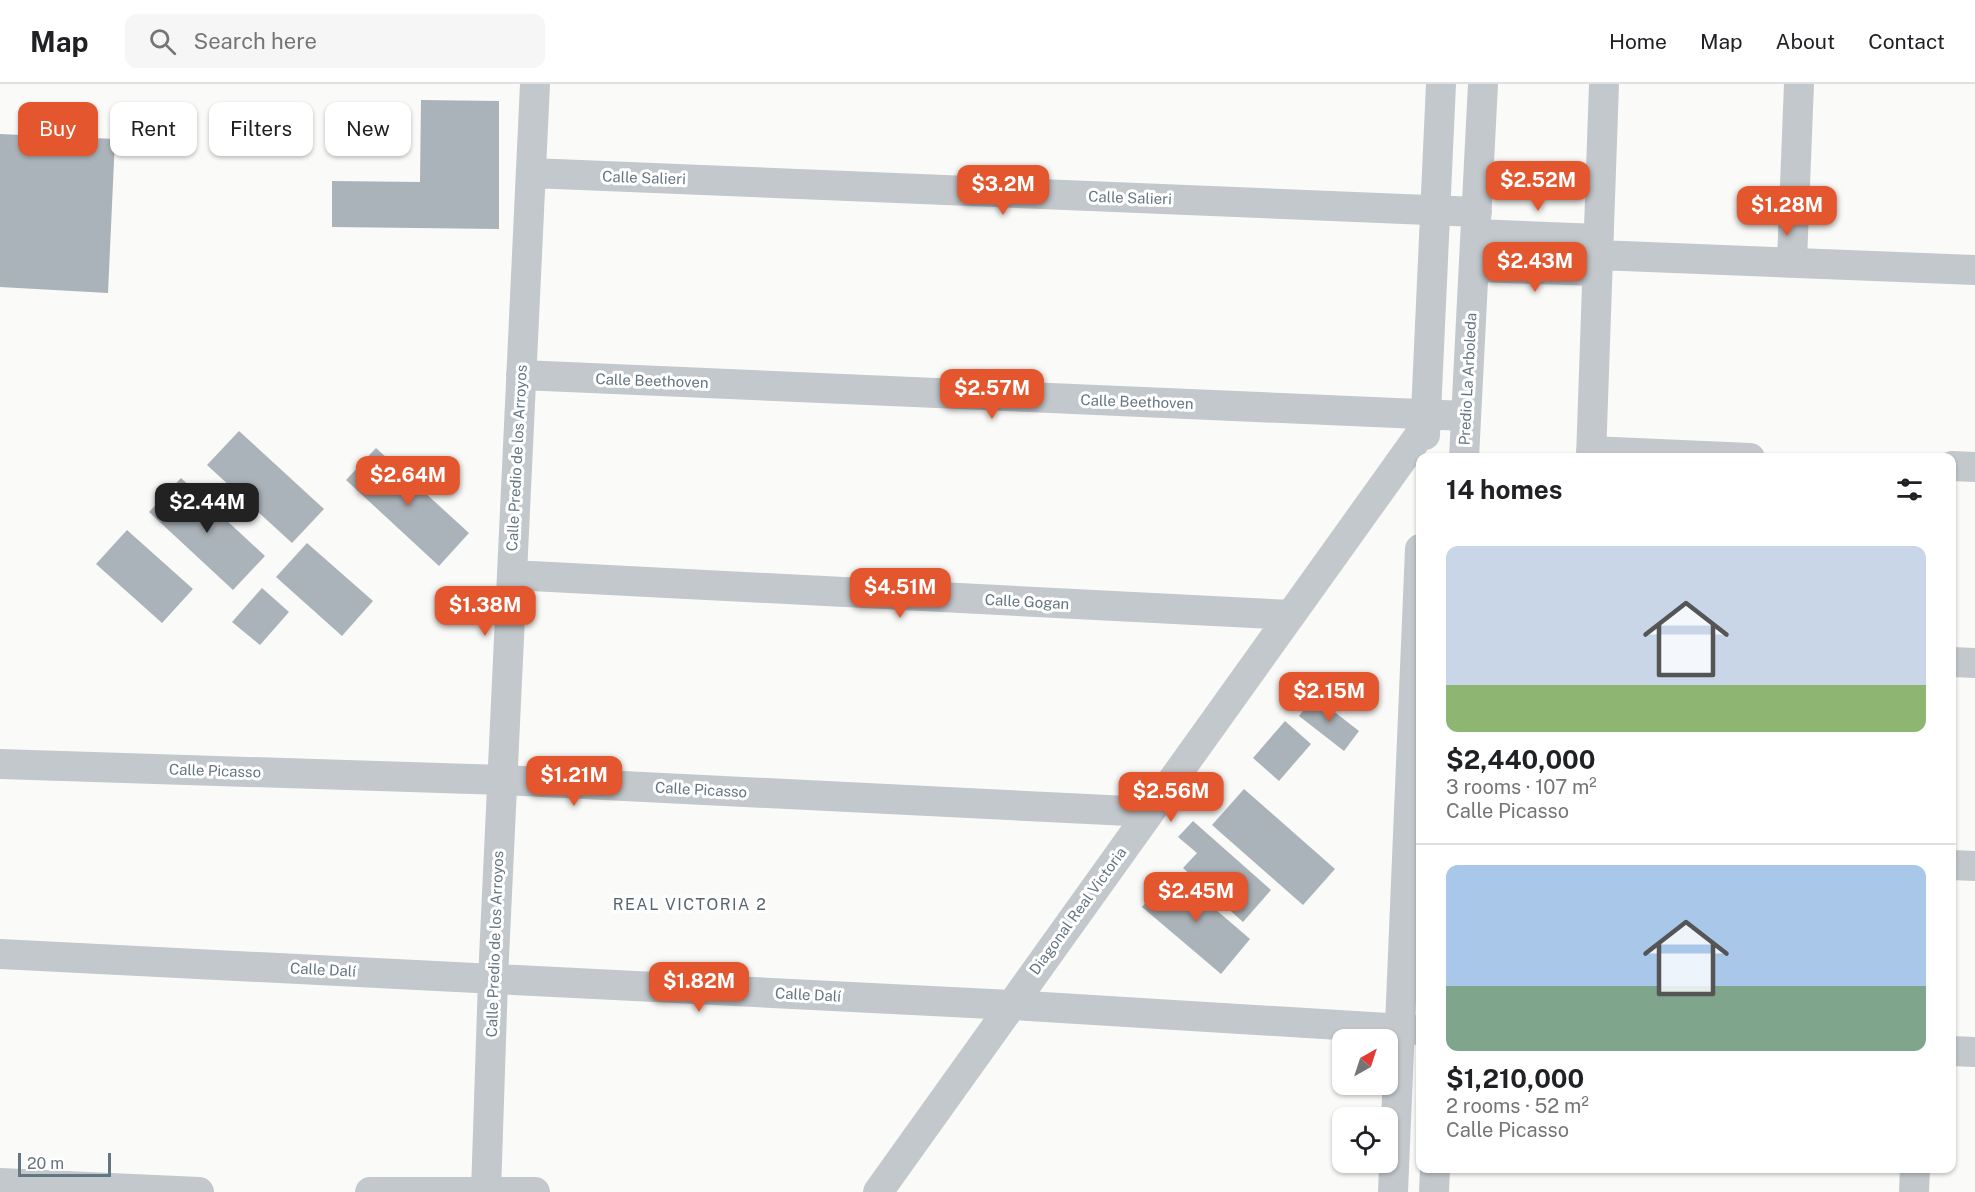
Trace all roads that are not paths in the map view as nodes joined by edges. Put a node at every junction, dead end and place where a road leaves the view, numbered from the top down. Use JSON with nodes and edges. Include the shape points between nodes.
{"nodes":[{"id":1,"x":535,"y":84,"type":"edge"},
{"id":2,"x":1441,"y":84,"type":"edge"},
{"id":3,"x":1483,"y":84,"type":"edge"},
{"id":4,"x":1604,"y":84,"type":"edge"},
{"id":5,"x":1799,"y":84,"type":"edge"},
{"id":6,"x":531,"y":173,"type":"junction"},
{"id":7,"x":1436,"y":210,"type":"junction"},
{"id":8,"x":1477,"y":223,"type":"junction"},
{"id":9,"x":1598,"y":255,"type":"junction"},
{"id":10,"x":1792,"y":261,"type":"junction"},
{"id":11,"x":1474,"y":267,"type":"junction"},
{"id":12,"x":1975,"y":270,"type":"edge"},
{"id":13,"x":521,"y":375,"type":"junction"},
{"id":14,"x":1465,"y":416,"type":"junction"},
{"id":15,"x":1426,"y":420,"type":"junction"},
{"id":16,"x":1424,"y":453,"type":"edge"},
{"id":17,"x":1464,"y":453,"type":"edge"},
{"id":18,"x":1591,"y":453,"type":"edge"},
{"id":19,"x":1956,"y":466,"type":"edge"},
{"id":20,"x":1975,"y":467,"type":"edge"},
{"id":21,"x":512,"y":574,"type":"junction"},
{"id":22,"x":1290,"y":615,"type":"junction"},
{"id":23,"x":1956,"y":662,"type":"edge"},
{"id":24,"x":1975,"y":663,"type":"edge"},
{"id":25,"x":0,"y":764,"type":"edge"},
{"id":26,"x":1416,"y":775,"type":"edge"},
{"id":27,"x":502,"y":780,"type":"junction"},
{"id":28,"x":1149,"y":812,"type":"junction"},
{"id":29,"x":1415,"y":832,"type":"edge"},
{"id":30,"x":1956,"y":865,"type":"edge"},
{"id":31,"x":1975,"y":866,"type":"edge"},
{"id":32,"x":0,"y":954,"type":"edge"},
{"id":33,"x":493,"y":979,"type":"junction"},
{"id":34,"x":1011,"y":1005,"type":"junction"},
{"id":35,"x":1410,"y":1029,"type":"edge"},
{"id":36,"x":1956,"y":1051,"type":"edge"},
{"id":37,"x":1975,"y":1052,"type":"edge"},
{"id":38,"x":1435,"y":1173,"type":"edge"},
{"id":39,"x":1915,"y":1173,"type":"edge"},
{"id":40,"x":0,"y":1183,"type":"edge"},
{"id":41,"x":486,"y":1191,"type":"edge"},
{"id":42,"x":199,"y":1192,"type":"edge"},
{"id":43,"x":370,"y":1192,"type":"edge"},
{"id":44,"x":536,"y":1192,"type":"edge"},
{"id":45,"x":878,"y":1192,"type":"edge"},
{"id":46,"x":1393,"y":1192,"type":"edge"},
{"id":47,"x":1434,"y":1192,"type":"edge"},
{"id":48,"x":1914,"y":1192,"type":"edge"}],
"edges":[{"from":1,"to":6,"type":"street","name":"Calle Predio de los Arroyos"},
{"from":2,"to":7,"type":"street"},
{"from":3,"to":8,"type":"street","name":"Predio La Arboleda"},
{"from":4,"to":9,"type":"street"},
{"from":5,"to":10,"type":"street"},
{"from":6,"to":7,"type":"street","name":"Calle Salieri"},
{"from":6,"to":13,"type":"street","name":"Calle Predio de los Arroyos"},
{"from":7,"to":8,"type":"street","name":"Calle Salieri"},
{"from":7,"to":15,"type":"street"},
{"from":8,"to":9,"type":"street","name":"Calle Salieri"},
{"from":8,"to":11,"type":"street","name":"Predio La Arboleda"},
{"from":9,"to":10,"type":"street"},
{"from":9,"to":11,"type":"street"},
{"from":9,"to":18,"type":"street"},
{"from":10,"to":12,"type":"street"},
{"from":11,"to":14,"type":"street","name":"Predio La Arboleda"},
{"from":13,"to":15,"type":"street","name":"Calle Beethoven"},
{"from":13,"to":21,"type":"street","name":"Calle Predio de los Arroyos"},
{"from":14,"to":15,"type":"street","name":"Calle Beethoven"},
{"from":14,"to":17,"type":"street","name":"Predio La Arboleda"},
{"from":15,"to":16,"type":"street"},
{"from":15,"to":22,"type":"street","name":"Diagonal Real Victoria"},
{"from":19,"to":20,"type":"street"},
{"from":21,"to":22,"type":"street","name":"Calle Gogan"},
{"from":21,"to":27,"type":"street","name":"Calle Predio de los Arroyos"},
{"from":22,"to":28,"type":"street","name":"Diagonal Real Victoria"},
{"from":23,"to":24,"type":"street"},
{"from":25,"to":27,"type":"street","name":"Calle Picasso"},
{"from":26,"to":29,"type":"street"},
{"from":27,"to":28,"type":"street","name":"Calle Picasso"},
{"from":27,"to":33,"type":"street","name":"Calle Predio de los Arroyos"},
{"from":28,"to":34,"type":"street","name":"Diagonal Real Victoria"},
{"from":29,"to":35,"type":"street"},
{"from":30,"to":31,"type":"street"},
{"from":32,"to":33,"type":"street","name":"Calle Dalí"},
{"from":33,"to":34,"type":"street","name":"Calle Dalí"},
{"from":33,"to":41,"type":"street","name":"Calle Predio de los Arroyos"},
{"from":34,"to":35,"type":"street","name":"Calle Dalí"},
{"from":34,"to":45,"type":"street","name":"Diagonal Real Victoria"},
{"from":35,"to":46,"type":"street"},
{"from":36,"to":37,"type":"street"},
{"from":38,"to":47,"type":"street"},
{"from":39,"to":48,"type":"street"},
{"from":40,"to":42,"type":"street"},
{"from":41,"to":43,"type":"street"},
{"from":41,"to":44,"type":"street"}]}
